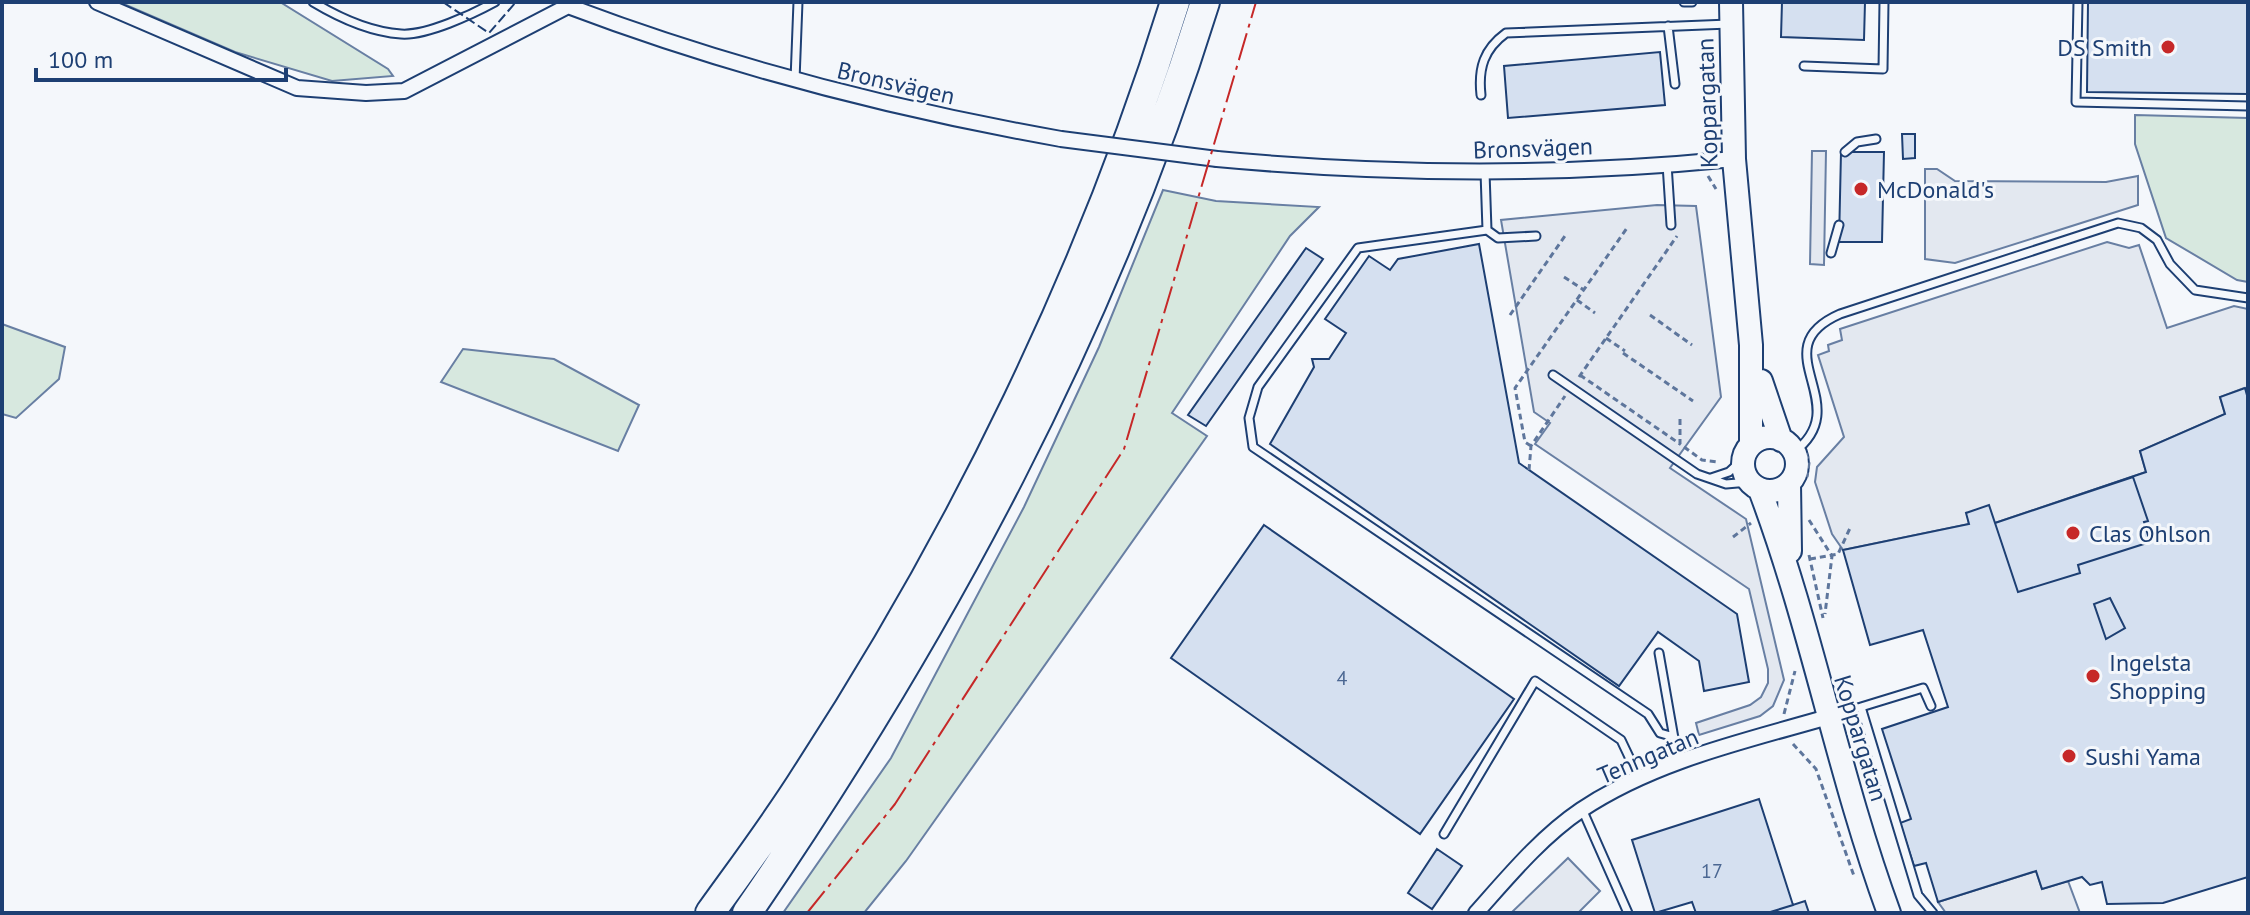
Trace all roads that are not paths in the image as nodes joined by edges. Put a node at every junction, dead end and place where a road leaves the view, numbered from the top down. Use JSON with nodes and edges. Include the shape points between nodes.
{"nodes":[{"id":1,"x":97,"y":2,"type":"edge"},
{"id":2,"x":313,"y":2,"type":"edge"},
{"id":3,"x":495,"y":2,"type":"edge"},
{"id":4,"x":798,"y":2,"type":"edge"},
{"id":5,"x":1175,"y":2,"type":"edge"},
{"id":6,"x":1205,"y":2,"type":"edge"},
{"id":7,"x":1684,"y":2,"type":"edge"},
{"id":8,"x":1692,"y":2,"type":"edge"},
{"id":9,"x":1884,"y":2,"type":"edge"},
{"id":10,"x":2078,"y":2,"type":"edge"},
{"id":11,"x":561,"y":4,"type":"edge"},
{"id":12,"x":585,"y":7,"type":"edge"},
{"id":13,"x":1731,"y":13,"type":"edge"},
{"id":14,"x":1668,"y":26,"type":"junction"},
{"id":15,"x":1804,"y":66,"type":"dead end"},
{"id":16,"x":795,"y":82,"type":"junction"},
{"id":17,"x":1675,"y":84,"type":"dead end"},
{"id":18,"x":1481,"y":95,"type":"dead end"},
{"id":19,"x":2248,"y":106,"type":"edge"},
{"id":20,"x":1876,"y":139,"type":"dead end"},
{"id":21,"x":1845,"y":152,"type":"dead end"},
{"id":22,"x":1734,"y":159,"type":"junction"},
{"id":23,"x":1667,"y":164,"type":"junction"},
{"id":24,"x":1485,"y":172,"type":"junction"},
{"id":25,"x":1671,"y":225,"type":"dead end"},
{"id":26,"x":1839,"y":225,"type":"dead end"},
{"id":27,"x":1487,"y":230,"type":"junction"},
{"id":28,"x":1536,"y":236,"type":"dead end"},
{"id":29,"x":1831,"y":253,"type":"dead end"},
{"id":30,"x":2248,"y":298,"type":"edge"},
{"id":31,"x":1751,"y":345,"type":"junction"},
{"id":32,"x":1553,"y":375,"type":"dead end"},
{"id":33,"x":1788,"y":446,"type":"junction"},
{"id":34,"x":1740,"y":454,"type":"junction"},
{"id":35,"x":1709,"y":479,"type":"junction"},
{"id":36,"x":1789,"y":484,"type":"junction"},
{"id":37,"x":1754,"y":486,"type":"junction"},
{"id":38,"x":1791,"y":576,"type":"junction"},
{"id":39,"x":1659,"y":653,"type":"dead end"},
{"id":40,"x":1931,"y":706,"type":"dead end"},
{"id":41,"x":1861,"y":707,"type":"junction"},
{"id":42,"x":1828,"y":717,"type":"junction"},
{"id":43,"x":1674,"y":737,"type":"junction"},
{"id":44,"x":1678,"y":763,"type":"junction"},
{"id":45,"x":1639,"y":778,"type":"junction"},
{"id":46,"x":1582,"y":809,"type":"junction"},
{"id":47,"x":1444,"y":834,"type":"dead end"},
{"id":48,"x":710,"y":913,"type":"edge"},
{"id":49,"x":747,"y":913,"type":"edge"},
{"id":50,"x":1476,"y":913,"type":"edge"},
{"id":51,"x":1628,"y":913,"type":"edge"},
{"id":52,"x":1889,"y":913,"type":"edge"},
{"id":53,"x":1933,"y":913,"type":"edge"}],
"edges":[{"from":1,"to":11,"type":"street","name":"Bronsvägen","via":[[297,88],[366,93],[404,91]]},
{"from":2,"to":3,"type":"lane","via":[[339,17],[402,35],[466,17]]},
{"from":4,"to":16,"type":"lane"},
{"from":5,"to":48,"type":"highway","via":[[1094,230],[977,480],[807,775]]},
{"from":6,"to":49,"type":"highway","via":[[1120,236],[1004,493],[912,659]]},
{"from":7,"to":8,"type":"lane"},
{"from":9,"to":15,"type":"lane","via":[[1883,69]]},
{"from":10,"to":19,"type":"lane","via":[[2076,102]]},
{"from":11,"to":12,"type":"street","name":"Bronsvägen"},
{"from":12,"to":16,"type":"street","name":"Bronsvägen","via":[[686,49]]},
{"from":13,"to":14,"type":"lane"},
{"from":13,"to":22,"type":"street","name":"Koppargatan"},
{"from":14,"to":17,"type":"lane"},
{"from":14,"to":18,"type":"lane","via":[[1506,33],[1489,45],[1479,75]]},
{"from":16,"to":24,"type":"street","name":"Bronsvägen","bridge":true,"via":[[1061,139],[1217,159]]},
{"from":20,"to":21,"type":"lane","via":[[1857,142]]},
{"from":22,"to":23,"type":"street","name":"Bronsvägen"},
{"from":22,"to":31,"type":"street","name":"Koppargatan"},
{"from":23,"to":24,"type":"street","name":"Bronsvägen"},
{"from":23,"to":25,"type":"lane"},
{"from":24,"to":27,"type":"lane"},
{"from":26,"to":29,"type":"lane"},
{"from":27,"to":28,"type":"lane","via":[[1498,238]]},
{"from":27,"to":43,"type":"lane","via":[[1358,248],[1258,387],[1249,418],[1253,447],[1648,714],[1660,733]]},
{"from":30,"to":33,"type":"lane","via":[[2195,290],[2170,264],[2157,240],[2141,228],[2118,223],[1819,324],[1810,335],[1807,363],[1819,416],[1815,431]]},
{"from":31,"to":33,"type":"street","name":"Koppargatan","via":[[1767,405]]},
{"from":31,"to":34,"type":"street","name":"Koppargatan"},
{"from":32,"to":35,"type":"lane"},
{"from":33,"to":34,"type":"street","via":[[1766,438]]},
{"from":33,"to":36,"type":"street","via":[[1797,469]]},
{"from":34,"to":35,"type":"lane","via":[[1729,472]]},
{"from":34,"to":37,"type":"street"},
{"from":35,"to":37,"type":"lane"},
{"from":36,"to":37,"type":"street","via":[[1775,491]]},
{"from":36,"to":38,"type":"street","name":"Koppargatan"},
{"from":37,"to":38,"type":"street","name":"Koppargatan"},
{"from":38,"to":42,"type":"street","name":"Koppargatan"},
{"from":39,"to":43,"type":"lane"},
{"from":40,"to":41,"type":"lane","via":[[1923,688]]},
{"from":41,"to":42,"type":"lane"},
{"from":41,"to":53,"type":"lane","via":[[1918,895]]},
{"from":42,"to":44,"type":"street","name":"Tenngatan"},
{"from":42,"to":52,"type":"street","name":"Koppargatan"},
{"from":43,"to":44,"type":"lane"},
{"from":44,"to":45,"type":"street","name":"Tenngatan"},
{"from":45,"to":46,"type":"street","name":"Tenngatan"},
{"from":45,"to":47,"type":"lane","via":[[1621,740],[1535,681]]},
{"from":46,"to":50,"type":"street","name":"Tenngatan","via":[[1542,842]]},
{"from":46,"to":51,"type":"lane"}]}
